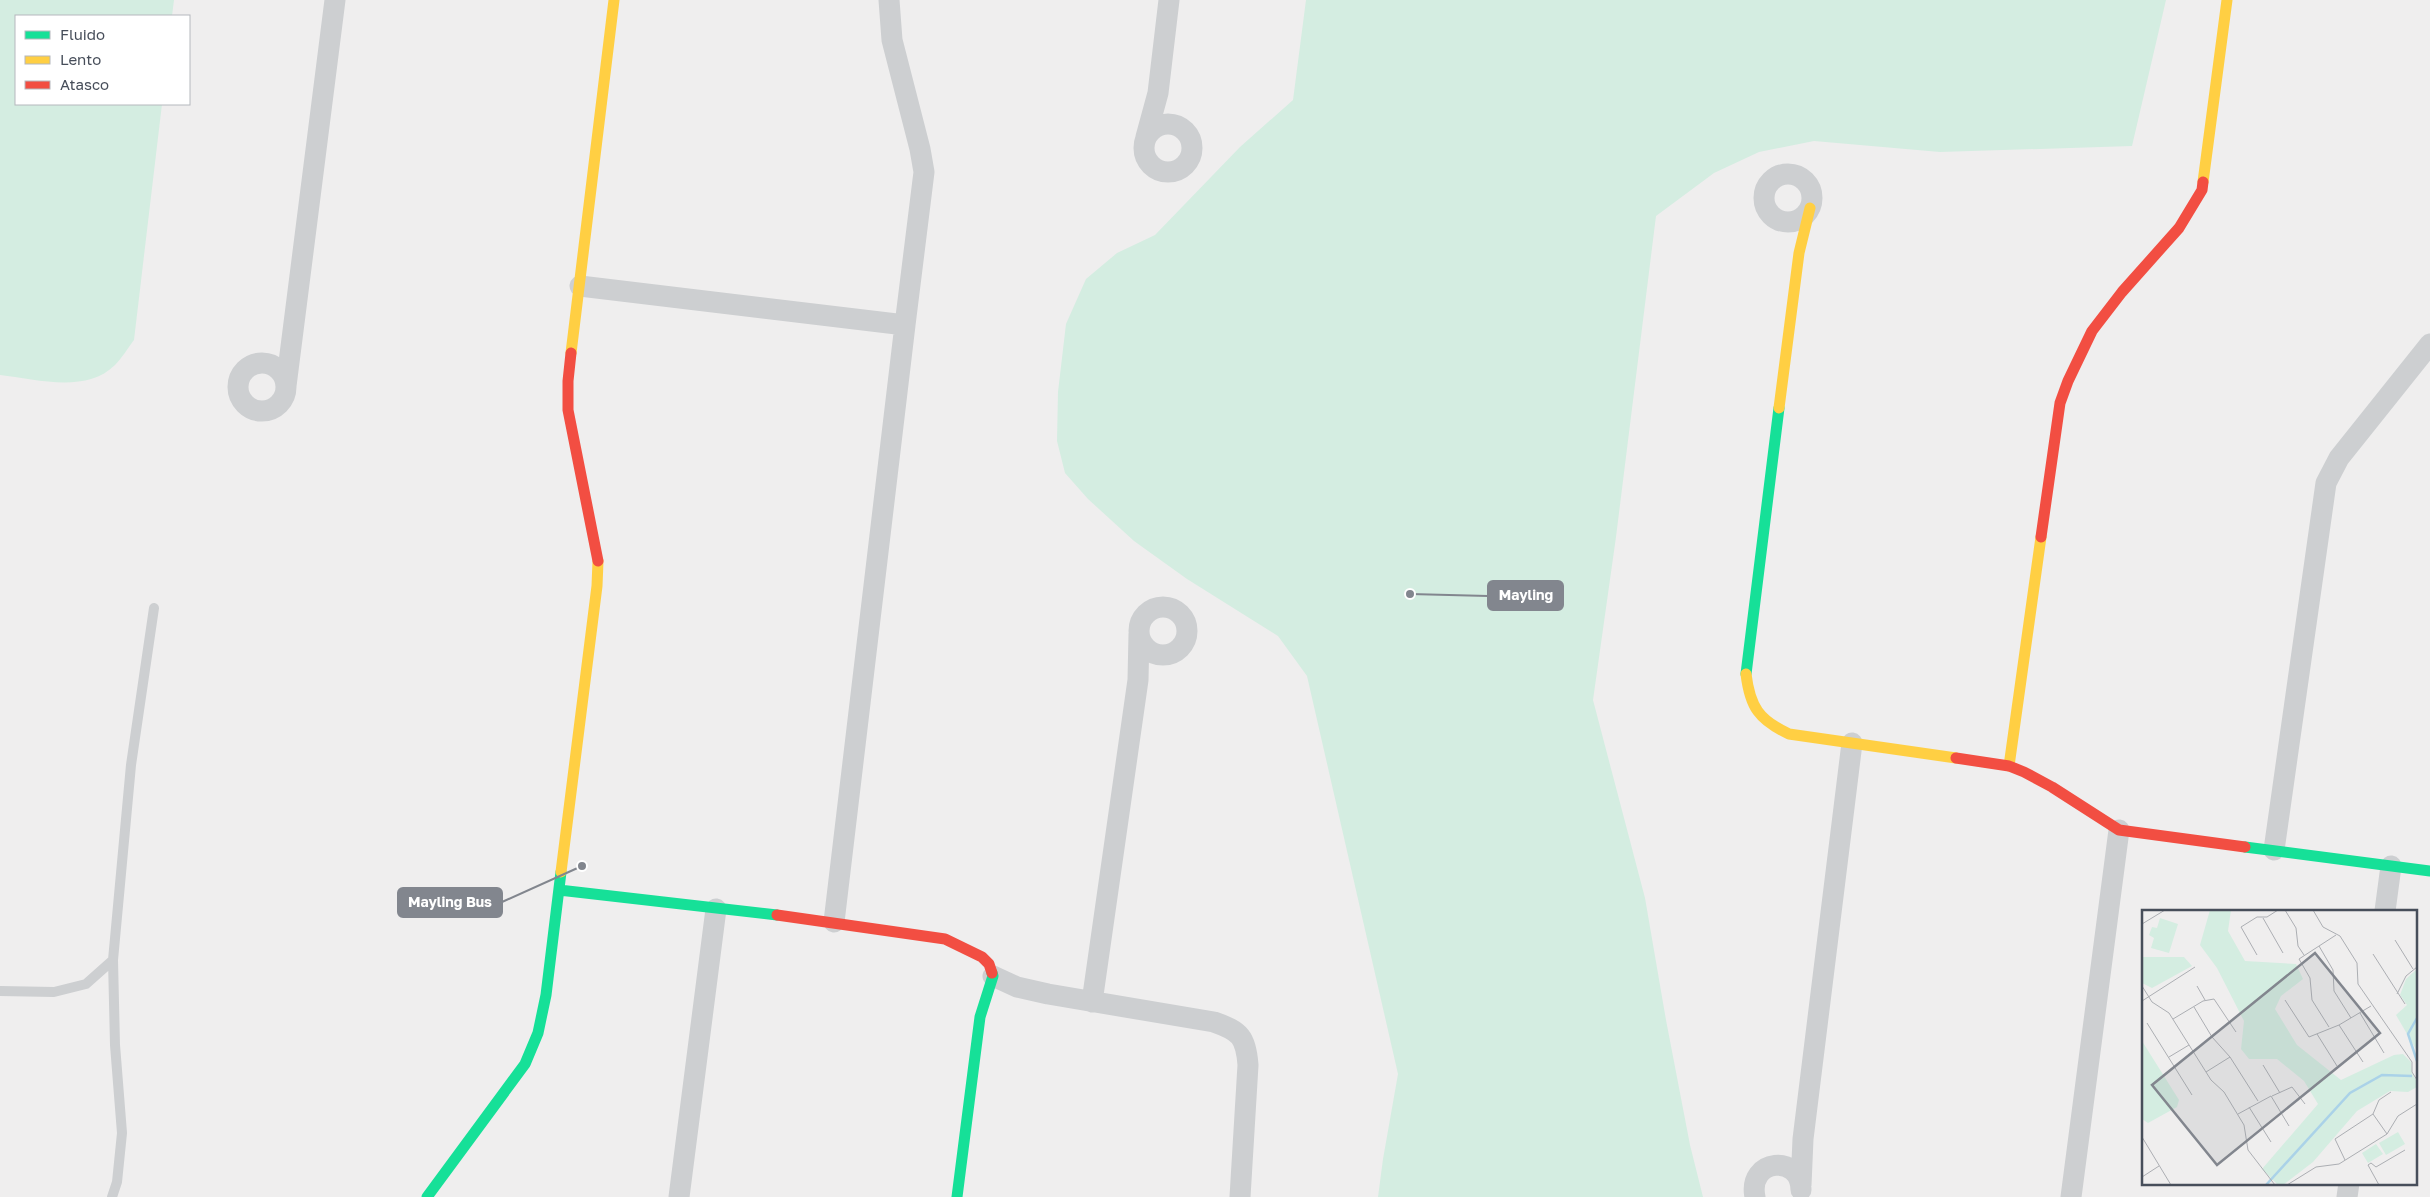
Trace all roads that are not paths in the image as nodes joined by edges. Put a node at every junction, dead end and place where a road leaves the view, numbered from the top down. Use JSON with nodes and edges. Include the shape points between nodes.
{"nodes":[{"id":1,"x":335,"y":0,"type":"edge"},
{"id":2,"x":614,"y":0,"type":"edge"},
{"id":3,"x":889,"y":0,"type":"edge"},
{"id":4,"x":1170,"y":0,"type":"edge"},
{"id":5,"x":2227,"y":0,"type":"edge"},
{"id":6,"x":1158,"y":93,"type":"junction"},
{"id":7,"x":1173,"y":124,"type":"junction"},
{"id":8,"x":1146,"y":137,"type":"junction"},
{"id":9,"x":1810,"y":208,"type":"junction"},
{"id":10,"x":1783,"y":222,"type":"junction"},
{"id":11,"x":1799,"y":253,"type":"junction"},
{"id":12,"x":580,"y":286,"type":"junction"},
{"id":13,"x":905,"y":325,"type":"junction"},
{"id":14,"x":292,"y":340,"type":"junction"},
{"id":15,"x":2430,"y":344,"type":"edge"},
{"id":16,"x":266,"y":363,"type":"junction"},
{"id":17,"x":286,"y":386,"type":"junction"},
{"id":18,"x":154,"y":608,"type":"dead end"},
{"id":19,"x":1139,"y":634,"type":"junction"},
{"id":20,"x":1162,"y":655,"type":"junction"},
{"id":21,"x":1138,"y":680,"type":"junction"},
{"id":22,"x":1852,"y":743,"type":"junction"},
{"id":23,"x":2009,"y":766,"type":"junction"},
{"id":24,"x":2119,"y":830,"type":"junction"},
{"id":25,"x":2274,"y":850,"type":"junction"},
{"id":26,"x":2391,"y":866,"type":"junction"},
{"id":27,"x":2430,"y":871,"type":"edge"},
{"id":28,"x":559,"y":890,"type":"junction"},
{"id":29,"x":716,"y":909,"type":"junction"},
{"id":30,"x":2385,"y":910,"type":"edge"},
{"id":31,"x":834,"y":922,"type":"junction"},
{"id":32,"x":113,"y":960,"type":"junction"},
{"id":33,"x":992,"y":976,"type":"junction"},
{"id":34,"x":0,"y":991,"type":"edge"},
{"id":35,"x":1092,"y":1002,"type":"junction"},
{"id":36,"x":1803,"y":1139,"type":"junction"},
{"id":37,"x":1779,"y":1165,"type":"junction"},
{"id":38,"x":2349,"y":1184,"type":"edge"},
{"id":39,"x":1801,"y":1191,"type":"edge"},
{"id":40,"x":112,"y":1197,"type":"edge"},
{"id":41,"x":427,"y":1197,"type":"edge"},
{"id":42,"x":679,"y":1197,"type":"edge"},
{"id":43,"x":957,"y":1197,"type":"edge"},
{"id":44,"x":1240,"y":1197,"type":"edge"},
{"id":45,"x":1755,"y":1197,"type":"edge"},
{"id":46,"x":2070,"y":1197,"type":"edge"},
{"id":47,"x":2347,"y":1197,"type":"edge"}],
"edges":[{"from":1,"to":14,"type":"street"},
{"from":2,"to":12,"type":"street"},
{"from":3,"to":13,"type":"street","via":[[892,40],[924,172]]},
{"from":4,"to":6,"type":"street"},
{"from":5,"to":23,"type":"street","via":[[2202,190],[2179,228],[2092,330],[2060,403]]},
{"from":6,"to":7,"type":"street","via":[[1160,106]]},
{"from":6,"to":8,"type":"street"},
{"from":7,"to":8,"type":"street","via":[[1157,126]]},
{"from":7,"to":8,"type":"street","via":[[1181,127],[1190,139],[1191,155],[1182,168],[1167,172],[1152,166],[1144,153]]},
{"from":9,"to":10,"type":"street","via":[[1799,220]]},
{"from":9,"to":10,"type":"street","via":[[1812,200],[1808,185],[1796,175],[1780,175],[1768,184],[1764,200],[1769,214]]},
{"from":9,"to":11,"type":"street"},
{"from":10,"to":11,"type":"street","via":[[1796,240]]},
{"from":11,"to":22,"type":"street","via":[[1746,675],[1752,706],[1759,717],[1772,727],[1789,734]]},
{"from":12,"to":13,"type":"street"},
{"from":12,"to":28,"type":"street","via":[[568,381],[568,410],[595,533],[597,586]]},
{"from":13,"to":31,"type":"street"},
{"from":14,"to":16,"type":"street","via":[[285,351]]},
{"from":14,"to":17,"type":"street"},
{"from":15,"to":25,"type":"street","via":[[2339,458],[2326,483]]},
{"from":16,"to":17,"type":"street","via":[[280,371]]},
{"from":16,"to":17,"type":"street","via":[[258,363],[244,371],[238,385],[242,400],[254,410],[270,410],[282,400]]},
{"from":18,"to":32,"type":"lane","via":[[131,765]]},
{"from":19,"to":20,"type":"street","via":[[1147,648]]},
{"from":19,"to":20,"type":"street","via":[[1142,619],[1147,613],[1161,606],[1176,610],[1186,622],[1186,638],[1176,651]]},
{"from":19,"to":21,"type":"street"},
{"from":20,"to":21,"type":"street","via":[[1144,669]]},
{"from":21,"to":35,"type":"street"},
{"from":22,"to":23,"type":"street"},
{"from":22,"to":36,"type":"street"},
{"from":23,"to":24,"type":"street","via":[[2029,772]]},
{"from":24,"to":25,"type":"street"},
{"from":24,"to":46,"type":"street"},
{"from":25,"to":26,"type":"street"},
{"from":26,"to":27,"type":"street"},
{"from":26,"to":30,"type":"street"},
{"from":28,"to":29,"type":"street"},
{"from":28,"to":41,"type":"street","via":[[546,995],[533,1047],[496,1106]]},
{"from":29,"to":31,"type":"street"},
{"from":29,"to":42,"type":"street"},
{"from":31,"to":33,"type":"street","via":[[945,939],[982,956]]},
{"from":32,"to":34,"type":"lane","via":[[86,984],[54,992]]},
{"from":32,"to":40,"type":"lane","via":[[122,1133],[117,1182]]},
{"from":33,"to":35,"type":"street","via":[[1017,987]]},
{"from":33,"to":43,"type":"street","via":[[980,1017]]},
{"from":35,"to":44,"type":"street","via":[[1214,1022],[1232,1028],[1242,1037],[1248,1064]]},
{"from":36,"to":37,"type":"street","via":[[1797,1151]]},
{"from":36,"to":39,"type":"street"},
{"from":37,"to":39,"type":"street","via":[[1794,1171]]},
{"from":37,"to":45,"type":"street","via":[[1764,1168],[1758,1174],[1753,1189]]},
{"from":38,"to":47,"type":"street"}]}
